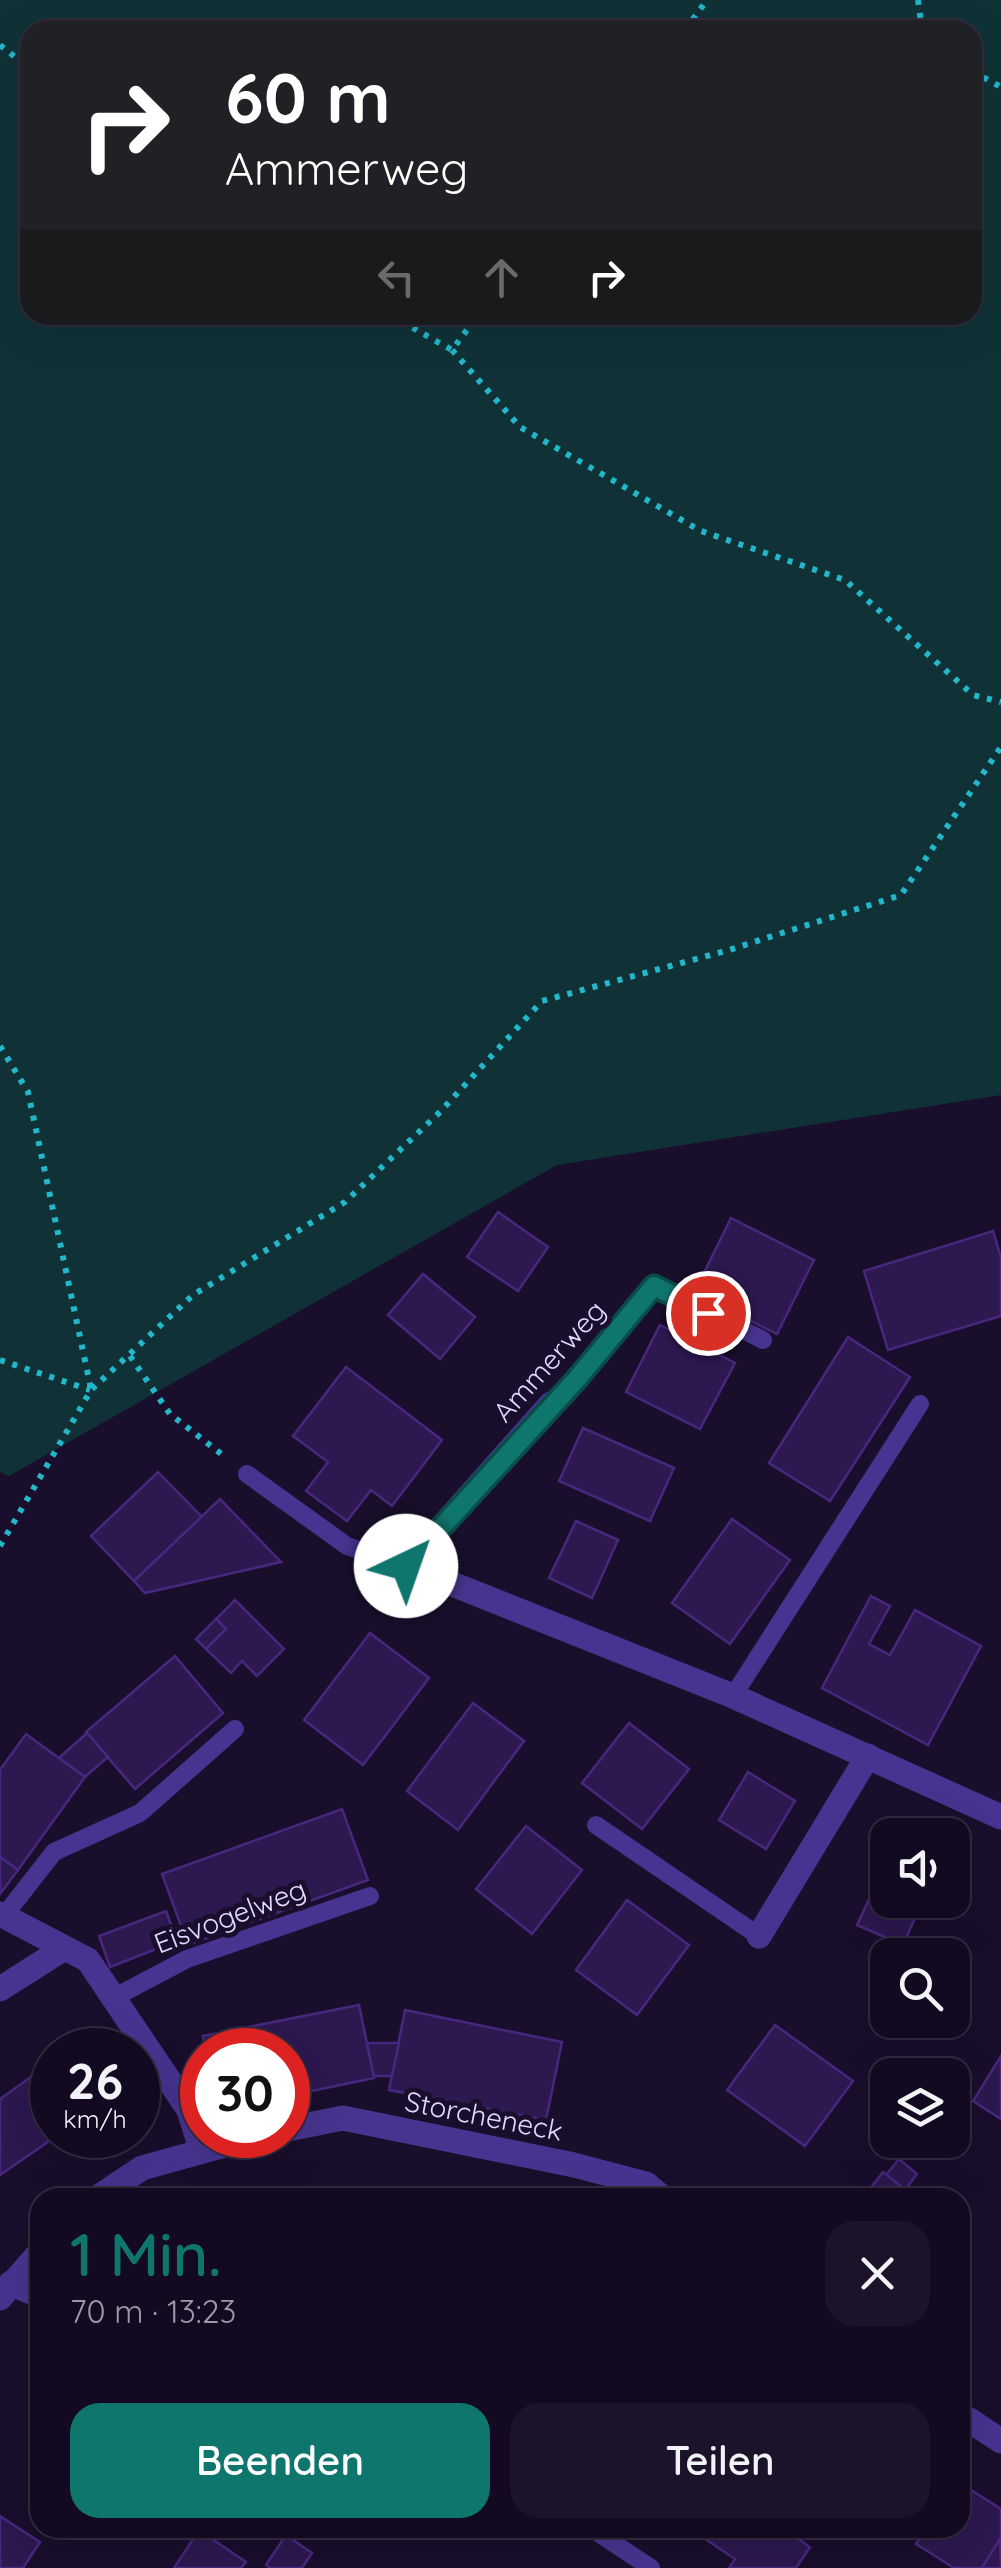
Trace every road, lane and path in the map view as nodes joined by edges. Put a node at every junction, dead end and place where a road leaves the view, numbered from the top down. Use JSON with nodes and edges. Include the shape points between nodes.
{"nodes":[{"id":1,"x":0,"y":45,"type":"edge"},
{"id":2,"x":20,"y":61,"type":"edge"},
{"id":3,"x":408,"y":325,"type":"edge"},
{"id":4,"x":471,"y":325,"type":"edge"},
{"id":5,"x":452,"y":350,"type":"junction"},
{"id":6,"x":1001,"y":702,"type":"edge"},
{"id":7,"x":1001,"y":747,"type":"edge"},
{"id":8,"x":0,"y":1046,"type":"edge"},
{"id":9,"x":762,"y":1340,"type":"dead end"},
{"id":10,"x":130,"y":1356,"type":"junction"},
{"id":11,"x":0,"y":1360,"type":"edge"},
{"id":12,"x":91,"y":1390,"type":"junction"},
{"id":13,"x":551,"y":1404,"type":"joint"},
{"id":14,"x":920,"y":1404,"type":"dead end"},
{"id":15,"x":248,"y":1474,"type":"joint"},
{"id":16,"x":0,"y":1546,"type":"edge"},
{"id":17,"x":406,"y":1566,"type":"junction"},
{"id":18,"x":733,"y":1696,"type":"junction"},
{"id":19,"x":235,"y":1729,"type":"dead end"},
{"id":20,"x":868,"y":1756,"type":"junction"},
{"id":21,"x":1001,"y":1817,"type":"edge"},
{"id":22,"x":596,"y":1825,"type":"dead end"},
{"id":23,"x":370,"y":1896,"type":"dead end"},
{"id":24,"x":2,"y":1915,"type":"edge"},
{"id":25,"x":759,"y":1936,"type":"joint"},
{"id":26,"x":63,"y":1948,"type":"junction"},
{"id":27,"x":0,"y":1989,"type":"edge"},
{"id":28,"x":115,"y":1998,"type":"junction"},
{"id":29,"x":180,"y":2096,"type":"edge"},
{"id":30,"x":310,"y":2125,"type":"edge"},
{"id":31,"x":180,"y":2156,"type":"edge"},
{"id":32,"x":112,"y":2188,"type":"edge"},
{"id":33,"x":651,"y":2188,"type":"edge"},
{"id":34,"x":30,"y":2263,"type":"edge"},
{"id":35,"x":5,"y":2290,"type":"edge"},
{"id":36,"x":30,"y":2294,"type":"edge"},
{"id":37,"x":970,"y":2420,"type":"edge"},
{"id":38,"x":1001,"y":2440,"type":"edge"},
{"id":39,"x":606,"y":2538,"type":"edge"},
{"id":40,"x":651,"y":2568,"type":"edge"}],
"edges":[{"from":1,"to":2,"type":"path"},
{"from":3,"to":5,"type":"path"},
{"from":4,"to":5,"type":"path"},
{"from":5,"to":6,"type":"path","via":[[520,426],[701,531],[846,580],[973,695]]},
{"from":7,"to":10,"type":"path","via":[[902,895],[542,1001],[345,1202],[193,1296]]},
{"from":8,"to":12,"type":"path","via":[[28,1092]]},
{"from":9,"to":13,"type":"lane","name":"Ammerweg","via":[[654,1286]]},
{"from":10,"to":12,"type":"path"},
{"from":10,"to":15,"type":"path","via":[[170,1414]]},
{"from":11,"to":12,"type":"path"},
{"from":12,"to":16,"type":"path"},
{"from":13,"to":17,"type":"street","name":"Ammerweg"},
{"from":14,"to":18,"type":"lane"},
{"from":15,"to":17,"type":"lane","via":[[347,1546]]},
{"from":17,"to":18,"type":"street"},
{"from":18,"to":20,"type":"street"},
{"from":19,"to":24,"type":"lane","via":[[140,1813],[54,1852]]},
{"from":20,"to":21,"type":"street"},
{"from":20,"to":25,"type":"street"},
{"from":22,"to":25,"type":"lane"},
{"from":23,"to":28,"type":"lane","name":"Eisvogelweg","via":[[187,1960]]},
{"from":24,"to":26,"type":"street"},
{"from":26,"to":27,"type":"street"},
{"from":26,"to":28,"type":"street","via":[[88,1960]]},
{"from":28,"to":29,"type":"street"},
{"from":30,"to":33,"type":"street","name":"Storcheneck","via":[[344,2118],[574,2165]]},
{"from":31,"to":32,"type":"street","via":[[142,2168]]},
{"from":34,"to":35,"type":"street"},
{"from":35,"to":36,"type":"street"},
{"from":37,"to":38,"type":"street"},
{"from":39,"to":40,"type":"lane"}]}
